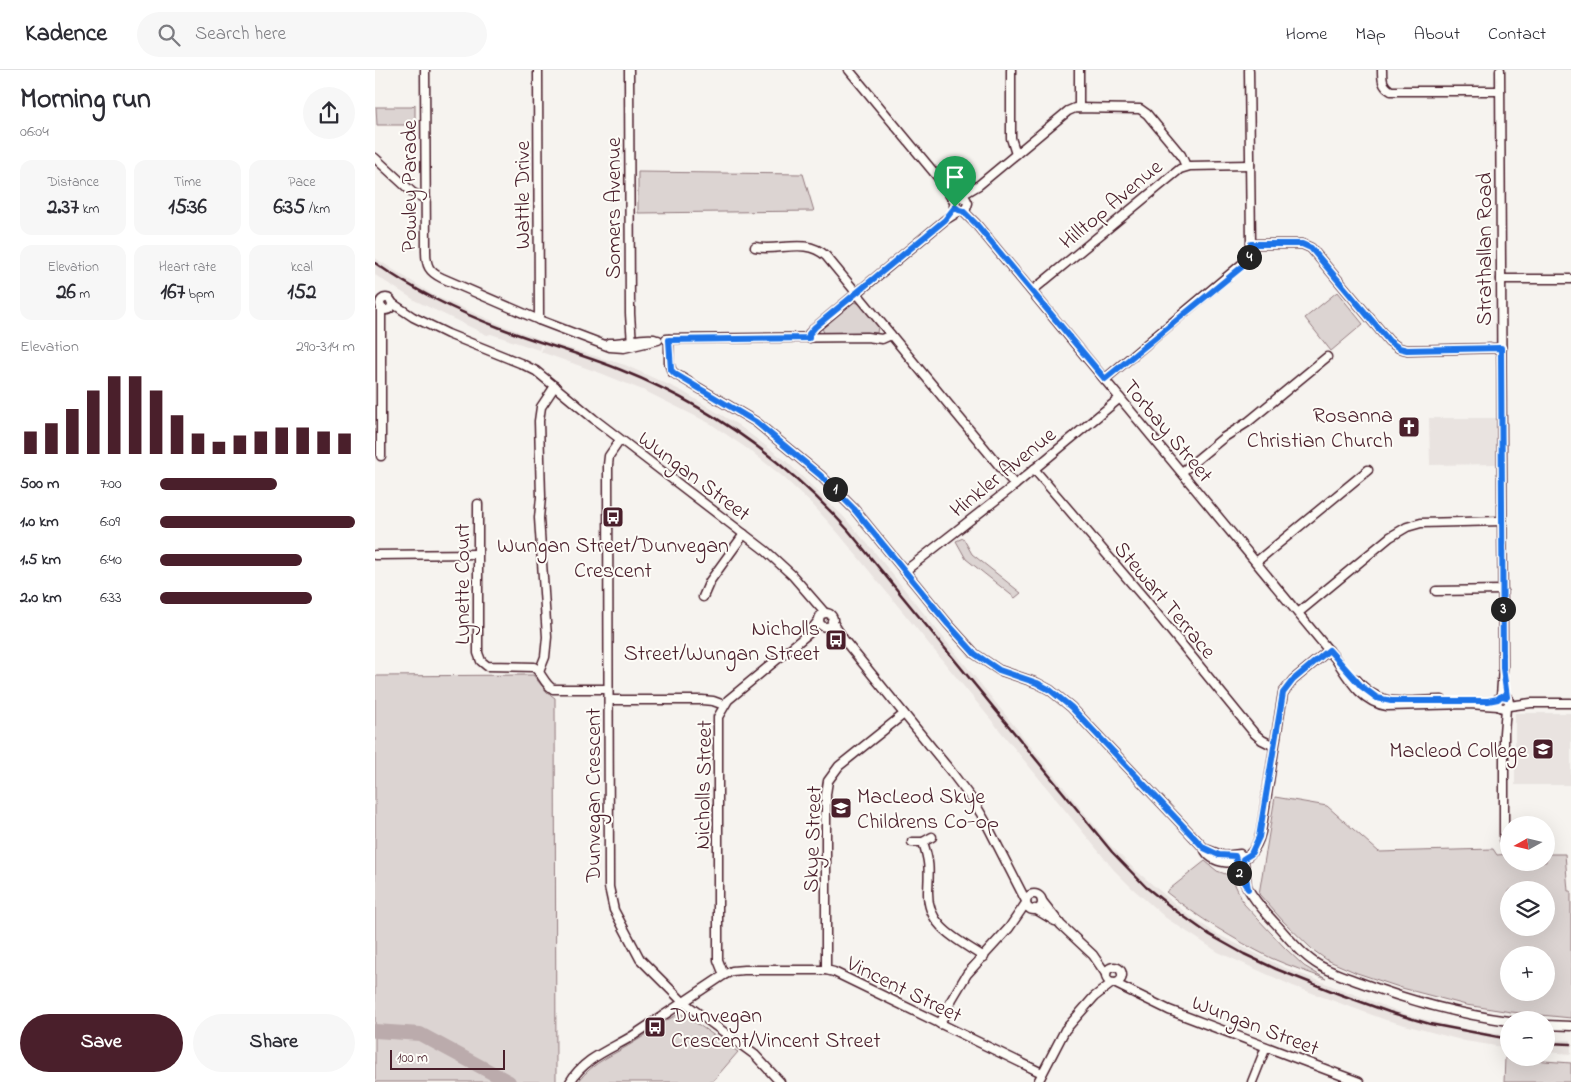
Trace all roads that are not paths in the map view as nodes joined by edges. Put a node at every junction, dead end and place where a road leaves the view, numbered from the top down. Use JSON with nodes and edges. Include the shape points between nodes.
{"nodes":[{"id":1,"x":425,"y":70,"type":"edge"},
{"id":2,"x":538,"y":70,"type":"edge"},
{"id":3,"x":629,"y":70,"type":"edge"},
{"id":4,"x":849,"y":70,"type":"edge"},
{"id":5,"x":1011,"y":70,"type":"edge"},
{"id":6,"x":1079,"y":70,"type":"edge"},
{"id":7,"x":1249,"y":70,"type":"edge"},
{"id":8,"x":1382,"y":70,"type":"edge"},
{"id":9,"x":1500,"y":70,"type":"edge"},
{"id":10,"x":1500,"y":91,"type":"junction"},
{"id":11,"x":1079,"y":108,"type":"junction"},
{"id":12,"x":1016,"y":154,"type":"junction"},
{"id":13,"x":375,"y":158,"type":"edge"},
{"id":14,"x":1250,"y":164,"type":"junction"},
{"id":15,"x":1186,"y":166,"type":"junction"},
{"id":16,"x":404,"y":183,"type":"junction"},
{"id":17,"x":426,"y":188,"type":"junction"},
{"id":18,"x":426,"y":199,"type":"junction"},
{"id":19,"x":961,"y":204,"type":"junction"},
{"id":20,"x":1251,"y":244,"type":"junction"},
{"id":21,"x":755,"y":247,"type":"dead end"},
{"id":22,"x":1501,"y":279,"type":"junction"},
{"id":23,"x":1571,"y":279,"type":"edge"},
{"id":24,"x":1032,"y":291,"type":"junction"},
{"id":25,"x":375,"y":293,"type":"edge"},
{"id":26,"x":856,"y":293,"type":"junction"},
{"id":27,"x":384,"y":305,"type":"edge"},
{"id":28,"x":539,"y":320,"type":"junction"},
{"id":29,"x":889,"y":332,"type":"junction"},
{"id":30,"x":809,"y":338,"type":"junction"},
{"id":31,"x":669,"y":340,"type":"junction"},
{"id":32,"x":632,"y":343,"type":"junction"},
{"id":33,"x":1501,"y":348,"type":"junction"},
{"id":34,"x":1327,"y":357,"type":"dead end"},
{"id":35,"x":1105,"y":379,"type":"junction"},
{"id":36,"x":555,"y":386,"type":"junction"},
{"id":37,"x":1120,"y":398,"type":"junction"},
{"id":38,"x":620,"y":440,"type":"junction"},
{"id":39,"x":381,"y":456,"type":"dead end"},
{"id":40,"x":1034,"y":469,"type":"junction"},
{"id":41,"x":1368,"y":470,"type":"dead end"},
{"id":42,"x":1182,"y":472,"type":"junction"},
{"id":43,"x":1015,"y":485,"type":"junction"},
{"id":44,"x":478,"y":504,"type":"dead end"},
{"id":45,"x":1503,"y":521,"type":"junction"},
{"id":46,"x":744,"y":534,"type":"junction"},
{"id":47,"x":375,"y":554,"type":"edge"},
{"id":48,"x":478,"y":554,"type":"junction"},
{"id":49,"x":1256,"y":562,"type":"junction"},
{"id":50,"x":905,"y":571,"type":"junction"},
{"id":51,"x":1503,"y":590,"type":"junction"},
{"id":52,"x":1436,"y":591,"type":"dead end"},
{"id":53,"x":703,"y":597,"type":"dead end"},
{"id":54,"x":1298,"y":613,"type":"junction"},
{"id":55,"x":824,"y":621,"type":"junction"},
{"id":56,"x":1329,"y":650,"type":"junction"},
{"id":57,"x":539,"y":672,"type":"junction"},
{"id":58,"x":609,"y":689,"type":"junction"},
{"id":59,"x":609,"y":700,"type":"junction"},
{"id":60,"x":1503,"y":702,"type":"junction"},
{"id":61,"x":1571,"y":703,"type":"edge"},
{"id":62,"x":724,"y":705,"type":"junction"},
{"id":63,"x":904,"y":714,"type":"junction"},
{"id":64,"x":1274,"y":746,"type":"junction"},
{"id":65,"x":1504,"y":816,"type":"edge"},
{"id":66,"x":932,"y":837,"type":"dead end"},
{"id":67,"x":912,"y":842,"type":"dead end"},
{"id":68,"x":923,"y":842,"type":"junction"},
{"id":69,"x":1239,"y":857,"type":"junction"},
{"id":70,"x":1013,"y":878,"type":"junction"},
{"id":71,"x":1035,"y":894,"type":"junction"},
{"id":72,"x":1026,"y":902,"type":"junction"},
{"id":73,"x":1042,"y":902,"type":"junction"},
{"id":74,"x":1034,"y":909,"type":"junction"},
{"id":75,"x":1061,"y":925,"type":"junction"},
{"id":76,"x":1009,"y":928,"type":"junction"},
{"id":77,"x":983,"y":956,"type":"junction"},
{"id":78,"x":1093,"y":956,"type":"junction"},
{"id":79,"x":1114,"y":967,"type":"junction"},
{"id":80,"x":826,"y":970,"type":"junction"},
{"id":81,"x":724,"y":975,"type":"junction"},
{"id":82,"x":1122,"y":976,"type":"junction"},
{"id":83,"x":1110,"y":979,"type":"junction"},
{"id":84,"x":1142,"y":997,"type":"junction"},
{"id":85,"x":683,"y":1002,"type":"junction"},
{"id":86,"x":1500,"y":1019,"type":"edge"},
{"id":87,"x":940,"y":1024,"type":"junction"},
{"id":88,"x":1555,"y":1025,"type":"edge"},
{"id":89,"x":1571,"y":1026,"type":"edge"},
{"id":90,"x":1266,"y":1047,"type":"junction"},
{"id":91,"x":1042,"y":1073,"type":"junction"},
{"id":92,"x":570,"y":1082,"type":"edge"},
{"id":93,"x":780,"y":1082,"type":"edge"},
{"id":94,"x":1038,"y":1082,"type":"edge"},
{"id":95,"x":1252,"y":1082,"type":"edge"},
{"id":96,"x":1359,"y":1082,"type":"edge"}],
"edges":[{"from":1,"to":17,"type":"street","name":"Powley Parade"},
{"from":2,"to":28,"type":"street","name":"Wattle Drive"},
{"from":3,"to":32,"type":"street","name":"Somers Avenue"},
{"from":4,"to":19,"type":"street","name":"Torbay Street"},
{"from":5,"to":12,"type":"street","via":[[1011,138]]},
{"from":6,"to":11,"type":"street"},
{"from":7,"to":14,"type":"street"},
{"from":8,"to":10,"type":"street","via":[[1384,86],[1391,91]]},
{"from":9,"to":10,"type":"street","name":"Strathallan Road"},
{"from":10,"to":22,"type":"street","name":"Strathallan Road"},
{"from":11,"to":12,"type":"street","via":[[1068,111]]},
{"from":11,"to":15,"type":"street","via":[[1140,109],[1181,155]]},
{"from":12,"to":19,"type":"street"},
{"from":13,"to":16,"type":"street"},
{"from":14,"to":15,"type":"street","name":"Hilltop Avenue"},
{"from":14,"to":20,"type":"street"},
{"from":15,"to":24,"type":"street","name":"Hilltop Avenue","via":[[1177,170]]},
{"from":16,"to":17,"type":"street"},
{"from":16,"to":18,"type":"street","via":[[413,193]]},
{"from":17,"to":18,"type":"street","name":"Powley Parade"},
{"from":18,"to":28,"type":"street","name":"Powley Parade","via":[[426,263],[429,270]]},
{"from":19,"to":24,"type":"street","name":"Torbay Street"},
{"from":19,"to":26,"type":"street"},
{"from":20,"to":33,"type":"street","via":[[1302,244],[1311,248],[1389,341],[1399,348]]},
{"from":20,"to":35,"type":"street","via":[[1250,256],[1243,266]]},
{"from":21,"to":26,"type":"street","via":[[814,248],[826,256]]},
{"from":22,"to":23,"type":"street"},
{"from":22,"to":33,"type":"street","name":"Strathallan Road"},
{"from":24,"to":35,"type":"street","name":"Torbay Street"},
{"from":25,"to":27,"type":"street","name":"Wungan Street"},
{"from":26,"to":29,"type":"street"},
{"from":26,"to":30,"type":"street","via":[[815,327]]},
{"from":27,"to":36,"type":"street","name":"Wungan Street","via":[[467,343],[520,362]]},
{"from":27,"to":39,"type":"street","via":[[381,325]]},
{"from":28,"to":32,"type":"street","via":[[616,348]]},
{"from":29,"to":30,"type":"street","via":[[867,337]]},
{"from":29,"to":43,"type":"street"},
{"from":30,"to":31,"type":"street"},
{"from":31,"to":32,"type":"street"},
{"from":31,"to":50,"type":"street","via":[[669,363],[673,372],[756,422],[805,461],[845,499]]},
{"from":33,"to":45,"type":"street","name":"Strathallan Road"},
{"from":34,"to":42,"type":"street"},
{"from":35,"to":37,"type":"street","name":"Torbay Street"},
{"from":36,"to":38,"type":"street","name":"Wungan Street"},
{"from":36,"to":57,"type":"street","via":[[541,407],[539,421],[539,518],[547,637],[545,657]]},
{"from":37,"to":40,"type":"street","name":"Hinkler Avenue"},
{"from":37,"to":42,"type":"street","name":"Torbay Street"},
{"from":38,"to":46,"type":"street","name":"Wungan Street"},
{"from":38,"to":58,"type":"street","name":"Dunvegan Crescent","via":[[609,456],[608,466]]},
{"from":40,"to":43,"type":"street","name":"Hinkler Avenue"},
{"from":40,"to":64,"type":"street","name":"Stewart Terrace","via":[[1254,732]]},
{"from":41,"to":49,"type":"street"},
{"from":42,"to":49,"type":"street","name":"Torbay Street"},
{"from":43,"to":50,"type":"street","name":"Hinkler Avenue"},
{"from":44,"to":48,"type":"street","name":"Lynette Court"},
{"from":45,"to":51,"type":"street","name":"Strathallan Road"},
{"from":45,"to":54,"type":"street","via":[[1429,522],[1407,526]]},
{"from":46,"to":53,"type":"street","via":[[710,580]]},
{"from":46,"to":55,"type":"street","name":"Wungan Street","via":[[778,561],[809,596]]},
{"from":47,"to":48,"type":"street"},
{"from":48,"to":57,"type":"street","name":"Lynette Court","via":[[478,653],[482,663],[530,666]]},
{"from":49,"to":54,"type":"street","name":"Torbay Street"},
{"from":50,"to":69,"type":"street","via":[[975,654],[999,670],[1050,690],[1071,707],[1204,848],[1219,855]]},
{"from":51,"to":52,"type":"street"},
{"from":51,"to":60,"type":"street","name":"Strathallan Road"},
{"from":54,"to":56,"type":"street","name":"Torbay Street"},
{"from":55,"to":62,"type":"street","name":"Nicholls Street"},
{"from":55,"to":63,"type":"street","name":"Wungan Street","via":[[845,640]]},
{"from":56,"to":60,"type":"street","name":"Torbay Street","via":[[1370,698]]},
{"from":56,"to":64,"type":"street","via":[[1286,688]]},
{"from":57,"to":58,"type":"street","via":[[553,689]]},
{"from":58,"to":59,"type":"street","name":"Dunvegan Crescent"},
{"from":59,"to":62,"type":"street","via":[[708,700]]},
{"from":59,"to":85,"type":"street","name":"Dunvegan Crescent","via":[[609,887],[612,903],[637,954]]},
{"from":60,"to":61,"type":"street"},
{"from":60,"to":65,"type":"street","name":"Strathallan Road"},
{"from":62,"to":81,"type":"street","name":"Nicholls Street","via":[[718,718],[717,741],[717,960]]},
{"from":63,"to":70,"type":"street","name":"Wungan Street","via":[[974,802]]},
{"from":63,"to":80,"type":"street","name":"Skye Street","via":[[839,766],[828,781]]},
{"from":64,"to":69,"type":"street","via":[[1261,832],[1256,844]]},
{"from":66,"to":68,"type":"street"},
{"from":67,"to":68,"type":"street"},
{"from":68,"to":77,"type":"street","via":[[930,866],[928,900],[934,917],[947,934]]},
{"from":69,"to":86,"type":"street","via":[[1248,889],[1257,905],[1299,950],[1322,967],[1430,1005]]},
{"from":70,"to":71,"type":"street","name":"Wungan Street"},
{"from":70,"to":72,"type":"street","name":"Wungan Street"},
{"from":71,"to":72,"type":"street","via":[[1030,895]]},
{"from":71,"to":73,"type":"street","via":[[1041,897]]},
{"from":72,"to":74,"type":"street"},
{"from":72,"to":76,"type":"street"},
{"from":73,"to":74,"type":"street","via":[[1039,908]]},
{"from":73,"to":75,"type":"street","name":"Wungan Street"},
{"from":74,"to":75,"type":"street","name":"Wungan Street"},
{"from":74,"to":76,"type":"street"},
{"from":75,"to":78,"type":"street","name":"Wungan Street"},
{"from":76,"to":77,"type":"street"},
{"from":77,"to":87,"type":"street","via":[[960,984]]},
{"from":78,"to":79,"type":"street","name":"Wungan Street"},
{"from":78,"to":83,"type":"street","name":"Wungan Street"},
{"from":79,"to":82,"type":"street","via":[[1121,971]]},
{"from":79,"to":83,"type":"street","via":[[1108,970]]},
{"from":80,"to":81,"type":"street","name":"Vincent Street","via":[[735,971]]},
{"from":80,"to":87,"type":"street","name":"Vincent Street"},
{"from":81,"to":85,"type":"street","name":"Vincent Street"},
{"from":82,"to":83,"type":"street","via":[[1119,981]]},
{"from":82,"to":84,"type":"street","name":"Wungan Street"},
{"from":83,"to":84,"type":"street","name":"Wungan Street"},
{"from":83,"to":91,"type":"street","via":[[1065,1030]]},
{"from":84,"to":90,"type":"street","name":"Wungan Street"},
{"from":85,"to":92,"type":"street","name":"Vincent Street","via":[[598,1055]]},
{"from":85,"to":93,"type":"street","name":"Dunvegan Crescent","via":[[755,1055]]},
{"from":87,"to":91,"type":"street","name":"Vincent Street"},
{"from":88,"to":89,"type":"street"},
{"from":90,"to":95,"type":"street"},
{"from":90,"to":96,"type":"street","name":"Wungan Street"},
{"from":91,"to":94,"type":"street"}]}
